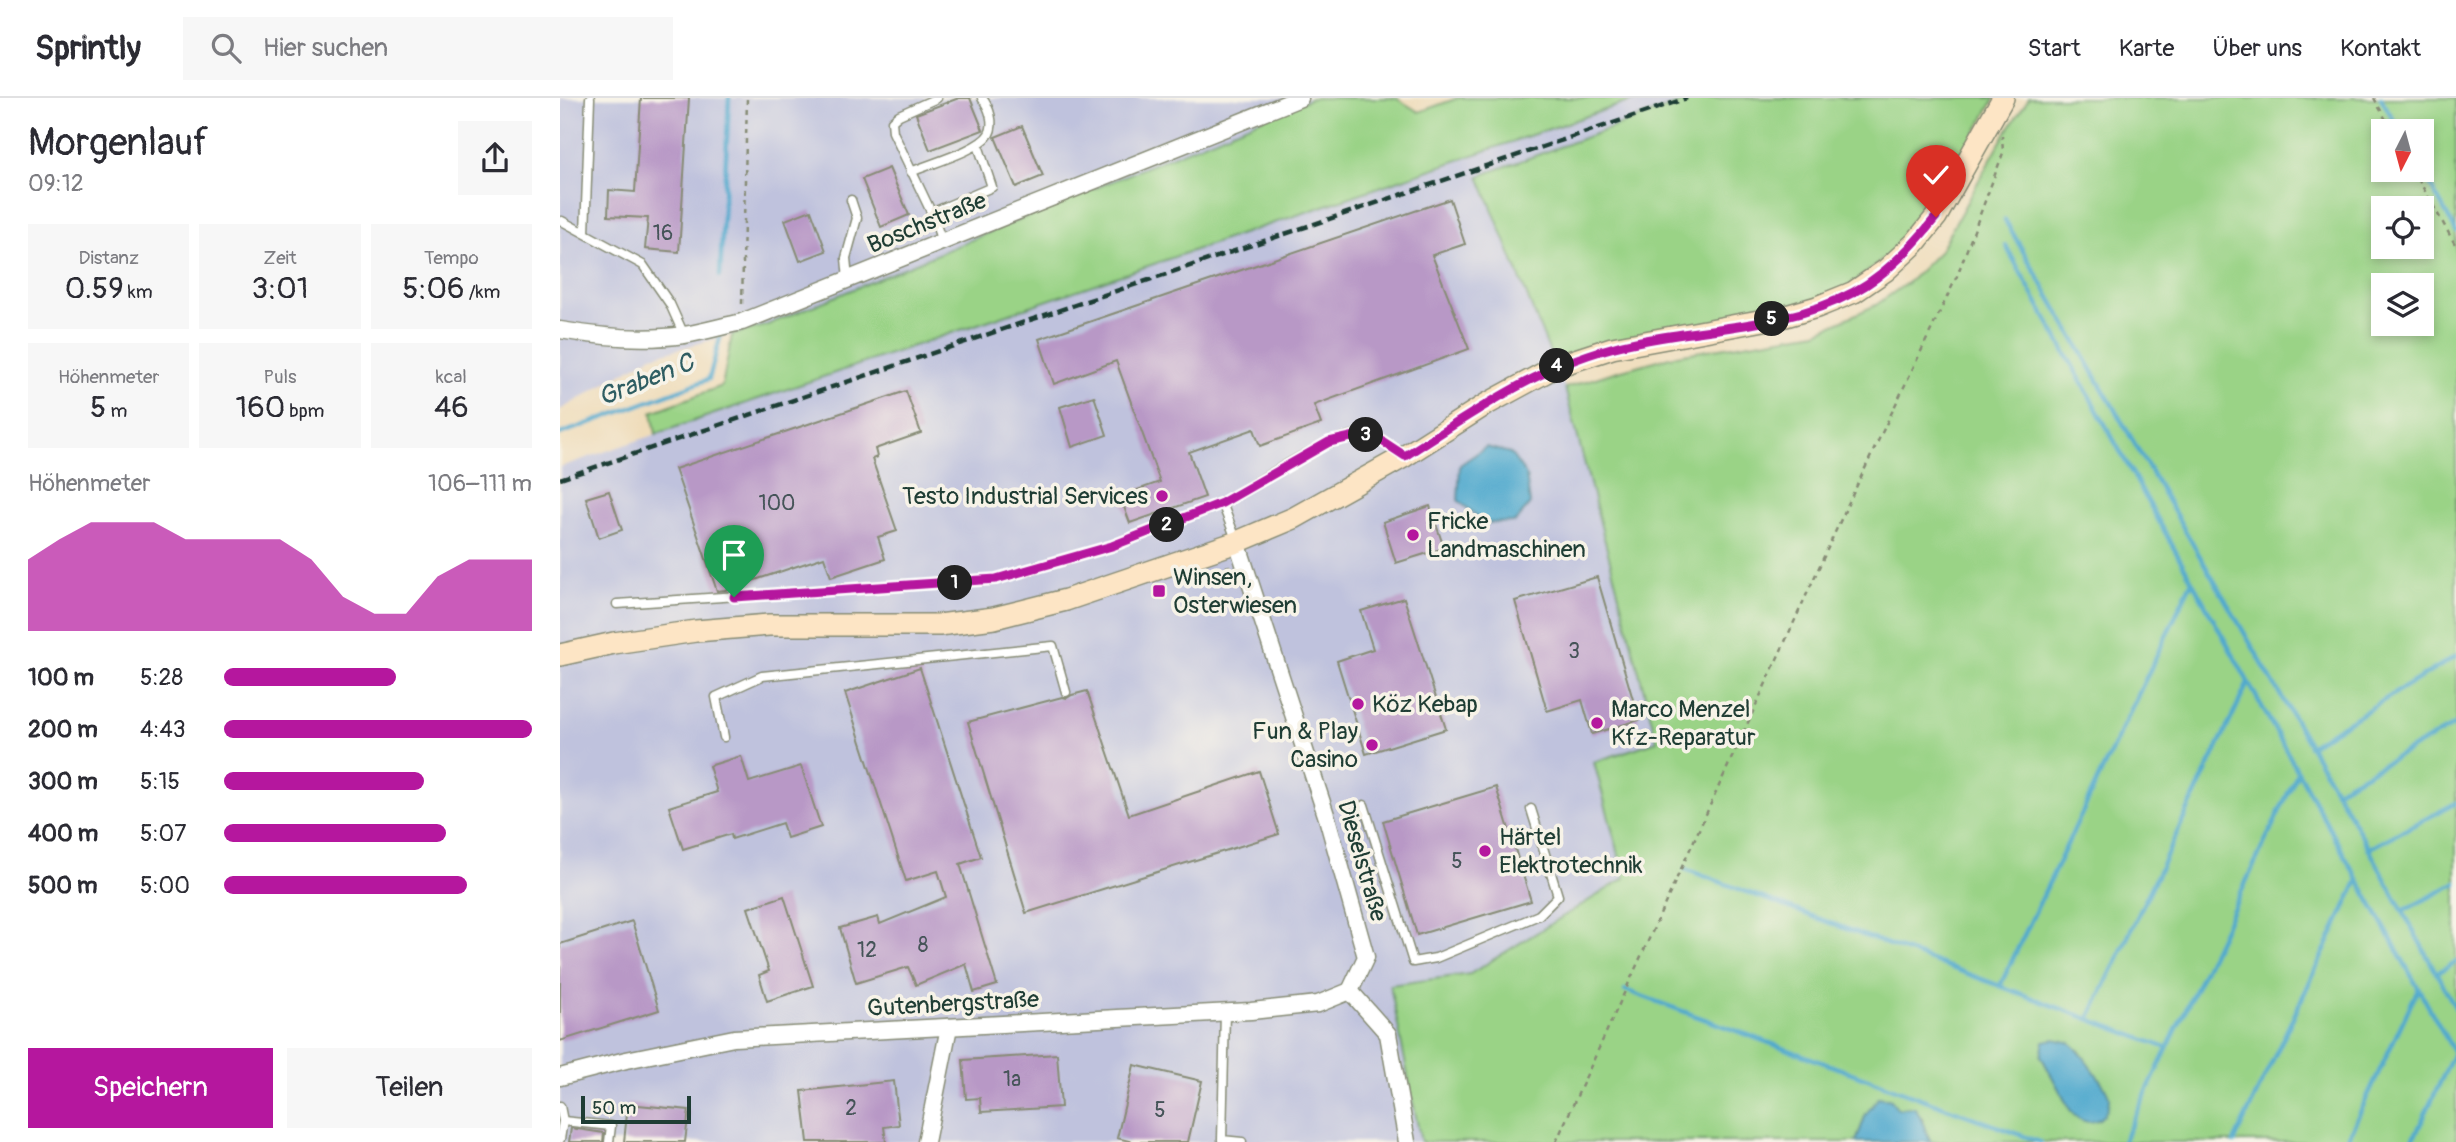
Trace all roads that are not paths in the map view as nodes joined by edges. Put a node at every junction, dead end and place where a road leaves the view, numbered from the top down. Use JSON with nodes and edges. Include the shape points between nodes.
{"nodes":[{"id":1,"x":590,"y":98,"type":"edge"},
{"id":2,"x":937,"y":98,"type":"edge"},
{"id":3,"x":982,"y":98,"type":"edge"},
{"id":4,"x":1300,"y":98,"type":"edge"},
{"id":5,"x":2003,"y":98,"type":"edge"},
{"id":6,"x":978,"y":145,"type":"junction"},
{"id":7,"x":911,"y":172,"type":"junction"},
{"id":8,"x":851,"y":200,"type":"dead end"},
{"id":9,"x":931,"y":213,"type":"junction"},
{"id":10,"x":562,"y":221,"type":"dead end"},
{"id":11,"x":585,"y":233,"type":"junction"},
{"id":12,"x":942,"y":242,"type":"junction"},
{"id":13,"x":848,"y":279,"type":"junction"},
{"id":14,"x":560,"y":330,"type":"edge"},
{"id":15,"x":684,"y":335,"type":"junction"},
{"id":16,"x":1405,"y":456,"type":"junction"},
{"id":17,"x":1222,"y":503,"type":"junction"},
{"id":18,"x":1241,"y":552,"type":"junction"},
{"id":19,"x":617,"y":604,"type":"dead end"},
{"id":20,"x":560,"y":655,"type":"edge"},
{"id":21,"x":1066,"y":692,"type":"dead end"},
{"id":22,"x":724,"y":737,"type":"dead end"},
{"id":23,"x":1364,"y":805,"type":"dead end"},
{"id":24,"x":1531,"y":809,"type":"dead end"},
{"id":25,"x":1350,"y":991,"type":"junction"},
{"id":26,"x":1225,"y":1012,"type":"junction"},
{"id":27,"x":949,"y":1027,"type":"junction"},
{"id":28,"x":560,"y":1076,"type":"edge"},
{"id":29,"x":560,"y":1106,"type":"edge"},
{"id":30,"x":563,"y":1121,"type":"junction"},
{"id":31,"x":560,"y":1139,"type":"edge"},
{"id":32,"x":609,"y":1142,"type":"edge"},
{"id":33,"x":926,"y":1142,"type":"edge"},
{"id":34,"x":1242,"y":1142,"type":"edge"},
{"id":35,"x":1407,"y":1142,"type":"edge"}],
"edges":[{"from":1,"to":11,"type":"lane"},
{"from":2,"to":7,"type":"lane","via":[[892,121]]},
{"from":3,"to":6,"type":"lane","via":[[992,123],[989,135]]},
{"from":4,"to":12,"type":"street","name":"Boschstraße"},
{"from":5,"to":16,"type":"main road","via":[[1936,217],[1916,243],[1854,292],[1786,316],[1612,348],[1557,366]]},
{"from":6,"to":7,"type":"lane"},
{"from":6,"to":9,"type":"lane","via":[[992,187]]},
{"from":7,"to":9,"type":"lane"},
{"from":8,"to":13,"type":"lane","via":[[857,218],[846,258]]},
{"from":9,"to":12,"type":"lane"},
{"from":10,"to":11,"type":"lane"},
{"from":11,"to":15,"type":"lane","via":[[643,265],[670,304]]},
{"from":12,"to":13,"type":"street","name":"Boschstraße"},
{"from":13,"to":15,"type":"street","name":"Boschstraße","via":[[742,322]]},
{"from":14,"to":15,"type":"street","name":"Boschstraße","via":[[600,337]]},
{"from":16,"to":17,"type":"lane","via":[[1364,434],[1329,442]]},
{"from":16,"to":18,"type":"main road"},
{"from":17,"to":18,"type":"lane"},
{"from":17,"to":19,"type":"lane","via":[[1112,546],[996,579]]},
{"from":18,"to":20,"type":"main road","via":[[994,618],[939,625],[769,625],[696,631]]},
{"from":18,"to":25,"type":"street","name":"Dieselstraße","via":[[1327,818],[1366,957]]},
{"from":21,"to":22,"type":"lane","via":[[1053,646],[762,676],[716,697]]},
{"from":23,"to":24,"type":"lane","via":[[1413,962],[1436,958],[1539,915],[1558,897]]},
{"from":25,"to":26,"type":"street","name":"Gutenbergstraße","via":[[1318,1004]]},
{"from":25,"to":35,"type":"street","via":[[1388,1034]]},
{"from":26,"to":27,"type":"street","name":"Gutenbergstraße"},
{"from":26,"to":34,"type":"lane","via":[[1222,1140]]},
{"from":27,"to":28,"type":"street","name":"Gutenbergstraße","via":[[734,1038]]},
{"from":27,"to":33,"type":"street"},
{"from":29,"to":30,"type":"lane"},
{"from":30,"to":31,"type":"lane"},
{"from":30,"to":32,"type":"lane","via":[[611,1126]]}]}
